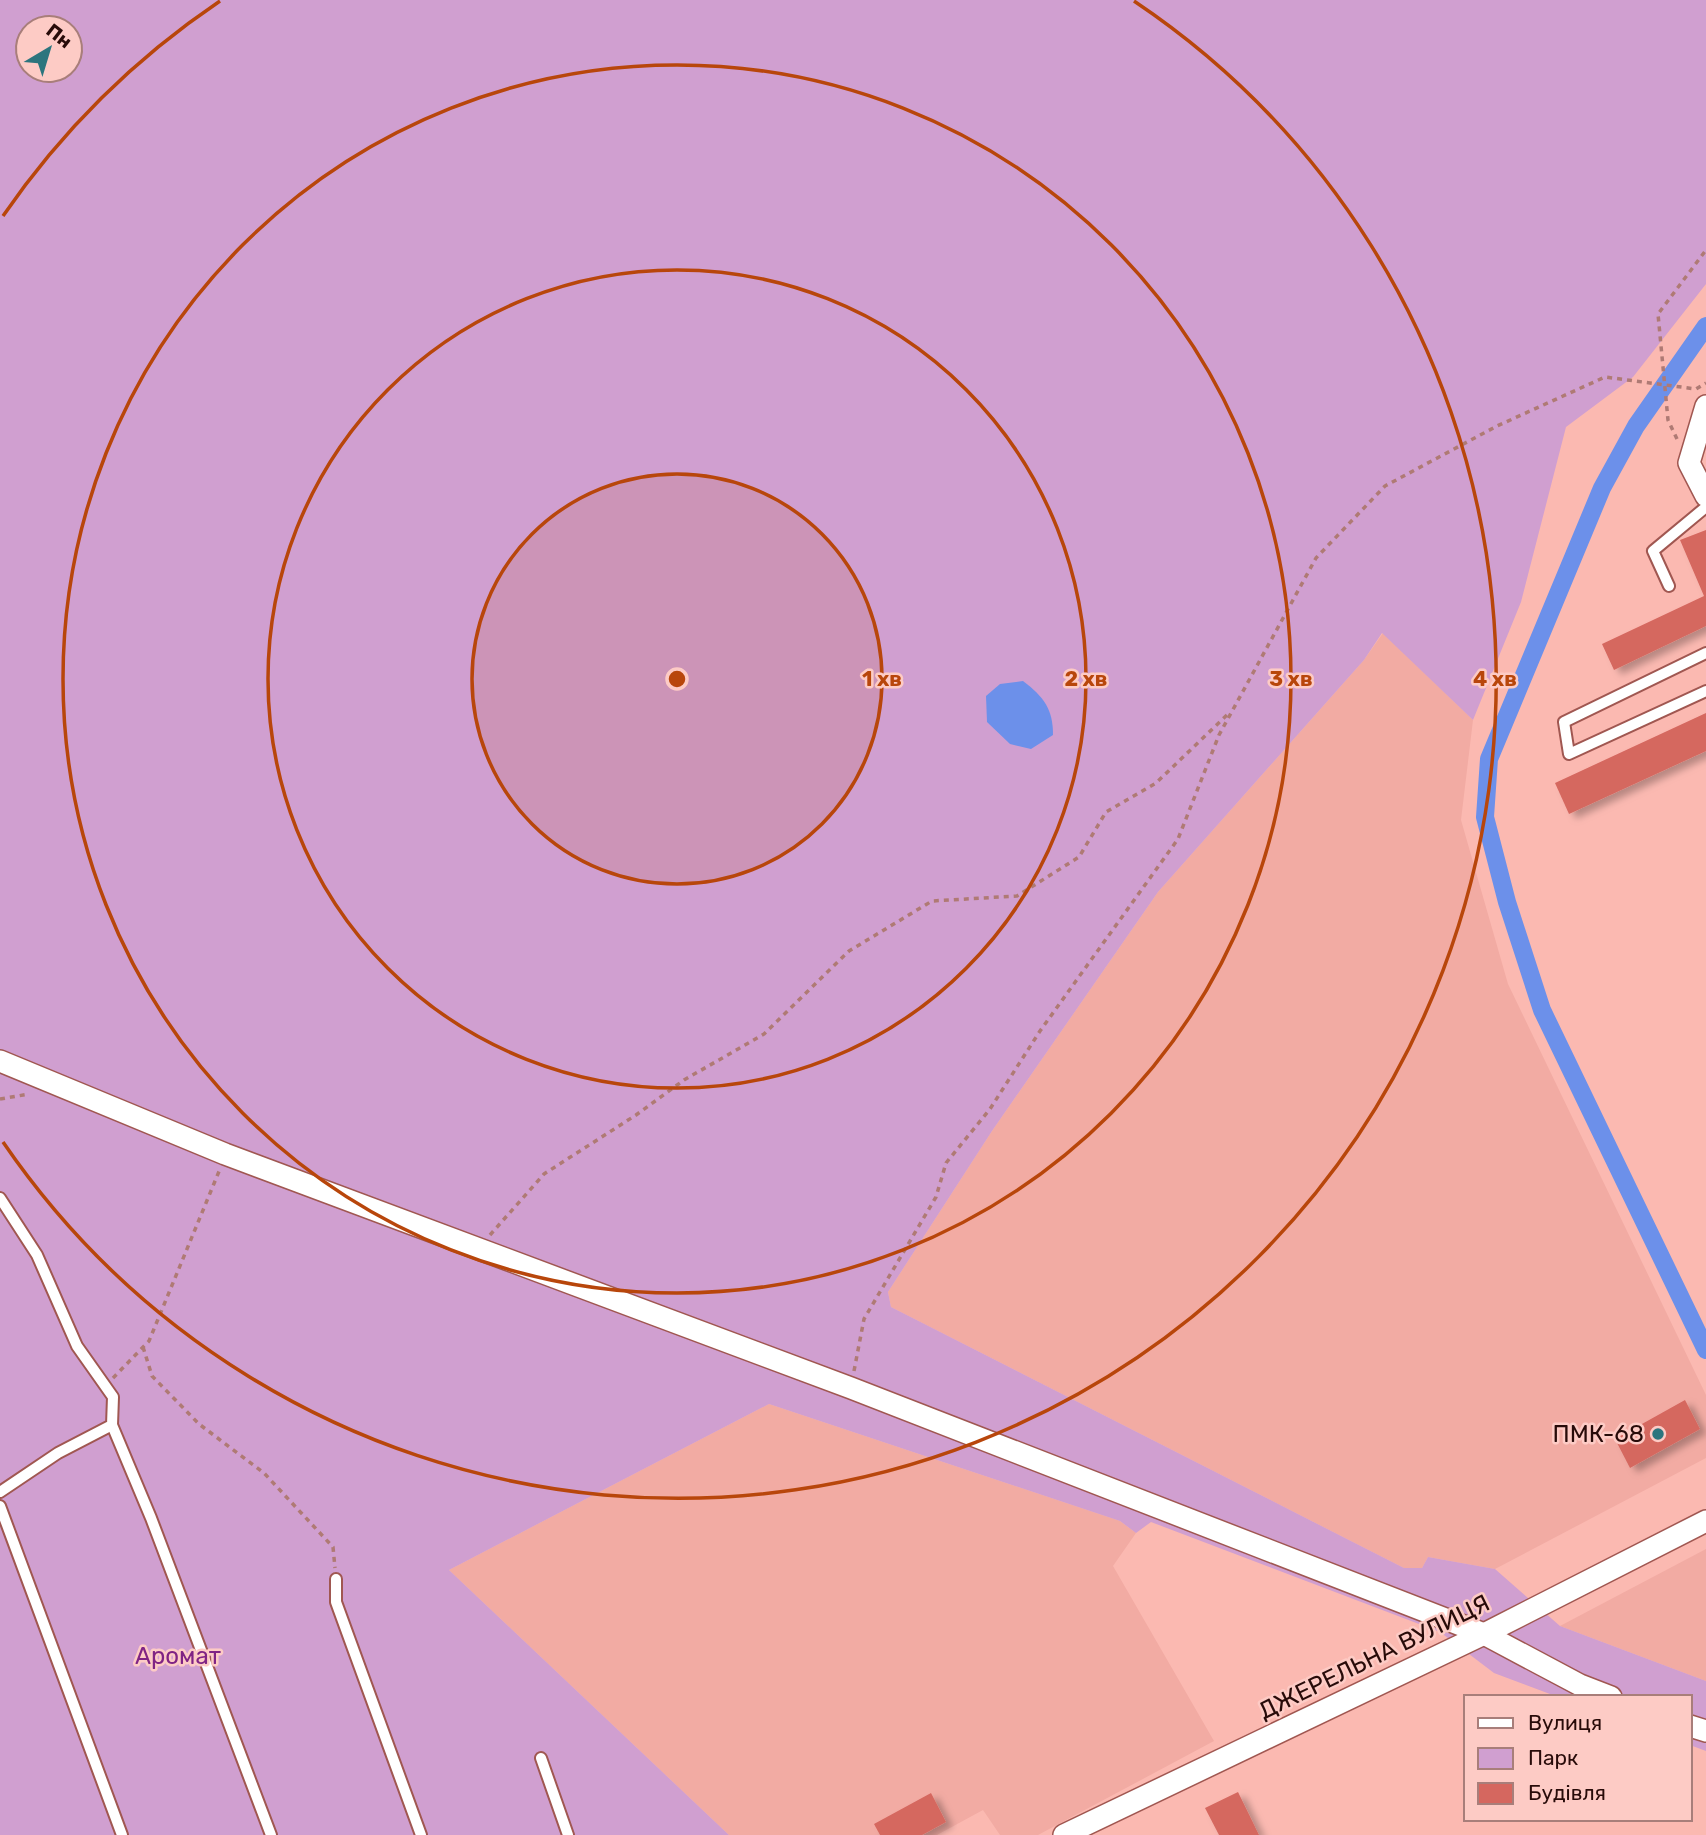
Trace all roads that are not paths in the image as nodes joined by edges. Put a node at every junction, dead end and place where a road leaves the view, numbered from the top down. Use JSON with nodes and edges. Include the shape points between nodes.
{"nodes":[{"id":1,"x":1704,"y":409,"type":"edge"},
{"id":2,"x":1706,"y":496,"type":"edge"},
{"id":3,"x":1706,"y":507,"type":"edge"},
{"id":4,"x":1669,"y":586,"type":"dead end"},
{"id":5,"x":1706,"y":653,"type":"edge"},
{"id":6,"x":1706,"y":691,"type":"edge"},
{"id":7,"x":0,"y":1061,"type":"edge"},
{"id":8,"x":0,"y":1198,"type":"edge"},
{"id":9,"x":112,"y":1424,"type":"junction"},
{"id":10,"x":0,"y":1492,"type":"edge"},
{"id":11,"x":0,"y":1506,"type":"edge"},
{"id":12,"x":1706,"y":1521,"type":"edge"},
{"id":13,"x":336,"y":1579,"type":"road end"},
{"id":14,"x":1484,"y":1634,"type":"junction"},
{"id":15,"x":1606,"y":1695,"type":"edge"},
{"id":16,"x":541,"y":1758,"type":"dead end"},
{"id":17,"x":122,"y":1835,"type":"edge"},
{"id":18,"x":271,"y":1835,"type":"edge"},
{"id":19,"x":421,"y":1835,"type":"edge"},
{"id":20,"x":568,"y":1835,"type":"edge"},
{"id":21,"x":1064,"y":1835,"type":"edge"}],
"edges":[{"from":1,"to":2,"type":"street","via":[[1689,463]]},
{"from":3,"to":4,"type":"lane","via":[[1653,551]]},
{"from":5,"to":6,"type":"lane","via":[[1564,722],[1569,754]]},
{"from":7,"to":14,"type":"street","via":[[226,1154],[851,1388]]},
{"from":8,"to":9,"type":"lane","via":[[37,1255],[77,1346],[113,1397]]},
{"from":9,"to":10,"type":"lane"},
{"from":9,"to":18,"type":"lane"},
{"from":11,"to":17,"type":"lane"},
{"from":12,"to":14,"type":"street","name":"ДЖЕРЕЛЬНА ВУЛИЦЯ"},
{"from":13,"to":19,"type":"lane","via":[[336,1602]]},
{"from":14,"to":15,"type":"street"},
{"from":14,"to":21,"type":"street","name":"ДЖЕРЕЛЬНА ВУЛИЦЯ"},
{"from":16,"to":20,"type":"lane"}]}
